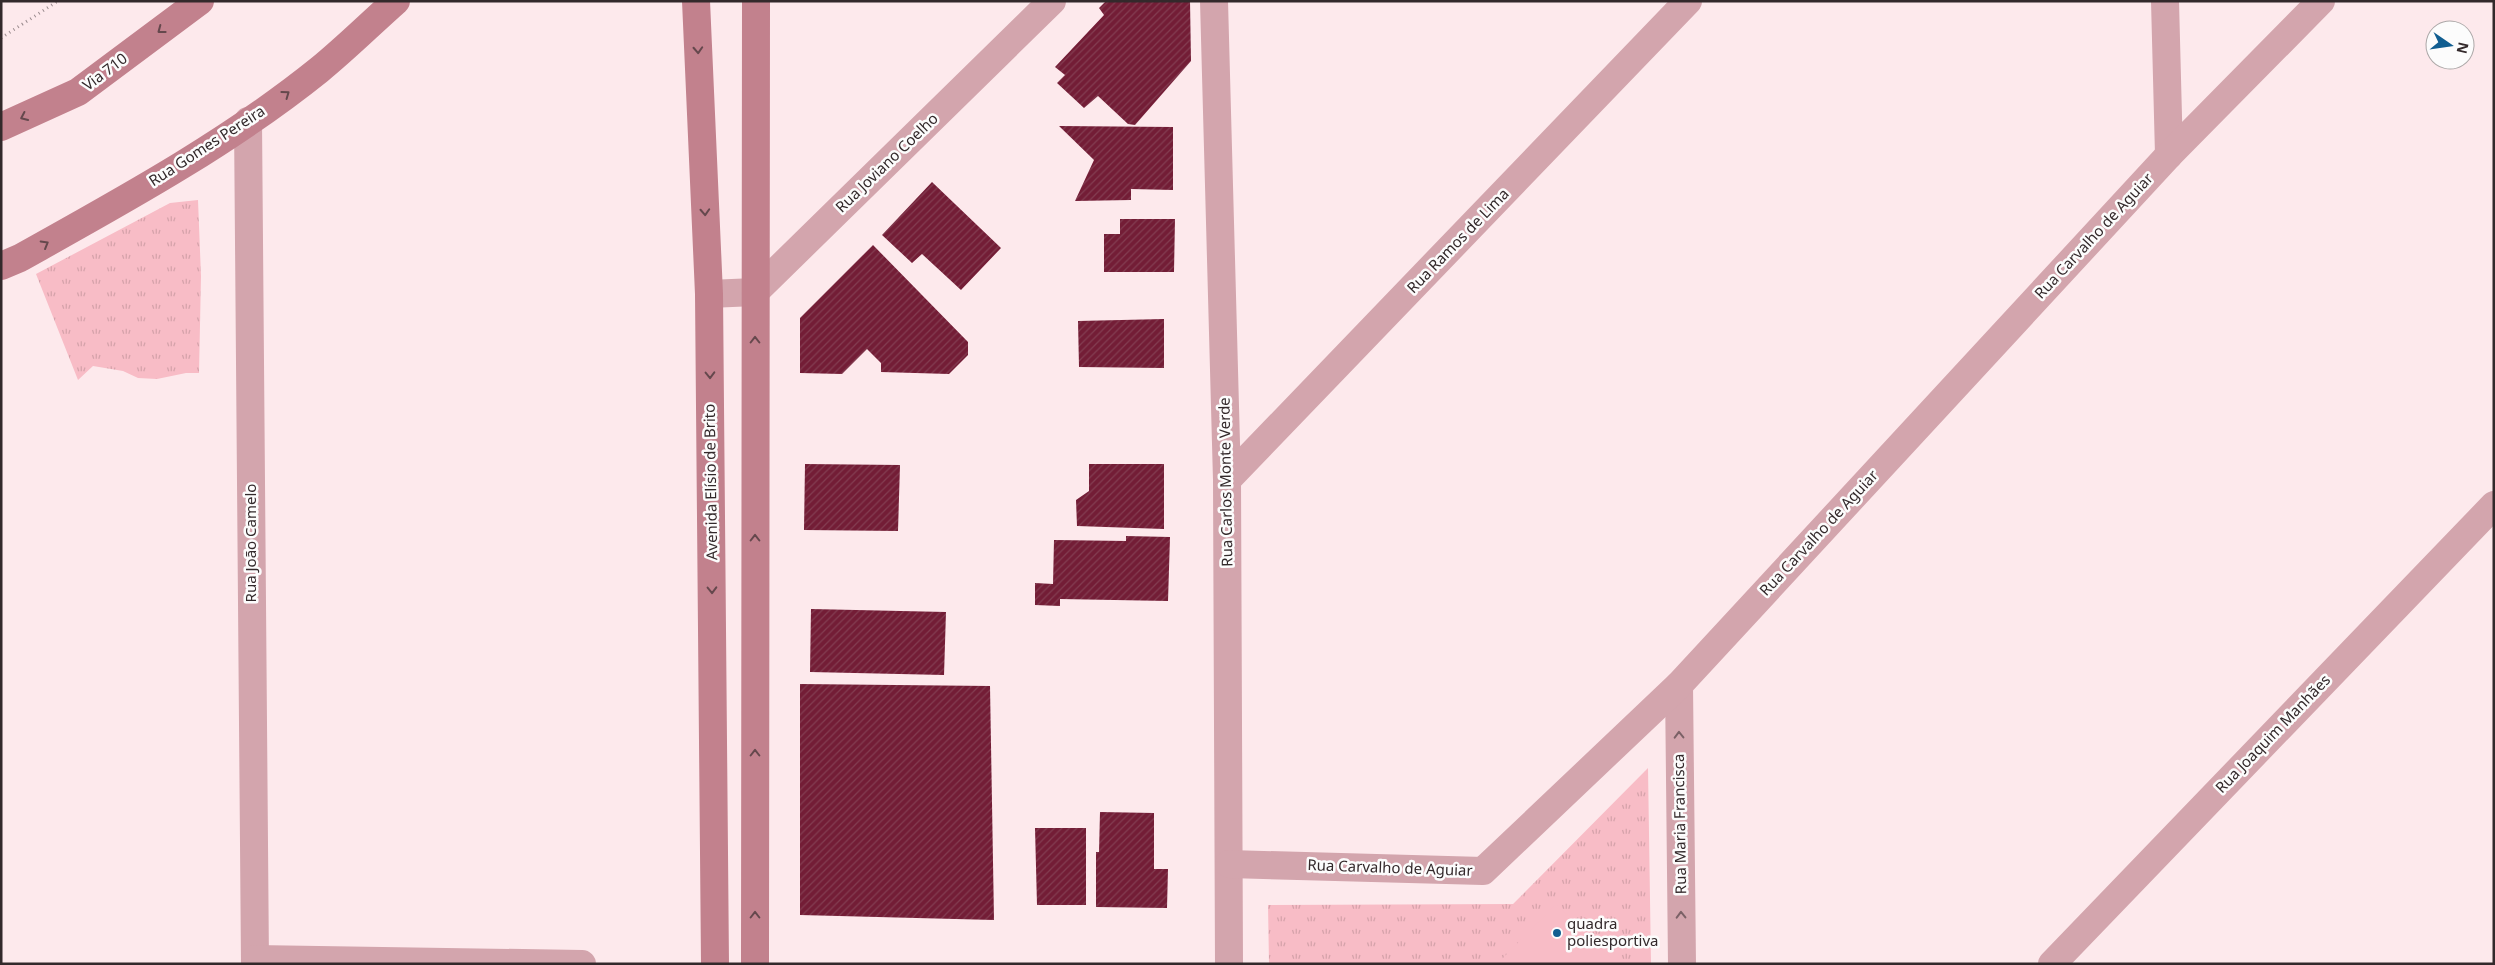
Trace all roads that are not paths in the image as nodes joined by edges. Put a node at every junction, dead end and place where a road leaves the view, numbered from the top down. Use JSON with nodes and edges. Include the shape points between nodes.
{"nodes":[{"id":1,"x":200,"y":1,"type":"edge"},
{"id":2,"x":396,"y":1,"type":"edge"},
{"id":3,"x":696,"y":1,"type":"edge"},
{"id":4,"x":756,"y":1,"type":"edge"},
{"id":5,"x":1052,"y":1,"type":"edge"},
{"id":6,"x":1214,"y":1,"type":"edge"},
{"id":7,"x":1688,"y":1,"type":"edge"},
{"id":8,"x":2165,"y":1,"type":"edge"},
{"id":9,"x":2321,"y":1,"type":"edge"},
{"id":10,"x":248,"y":122,"type":"junction"},
{"id":11,"x":1,"y":127,"type":"edge"},
{"id":12,"x":2169,"y":155,"type":"junction"},
{"id":13,"x":1,"y":266,"type":"edge"},
{"id":14,"x":755,"y":292,"type":"junction"},
{"id":15,"x":709,"y":294,"type":"junction"},
{"id":16,"x":1227,"y":480,"type":"junction"},
{"id":17,"x":2494,"y":505,"type":"edge"},
{"id":18,"x":1678,"y":685,"type":"junction"},
{"id":19,"x":1229,"y":864,"type":"junction"},
{"id":20,"x":255,"y":962,"type":"edge"},
{"id":21,"x":582,"y":964,"type":"edge"},
{"id":22,"x":715,"y":964,"type":"edge"},
{"id":23,"x":755,"y":964,"type":"edge"},
{"id":24,"x":1229,"y":964,"type":"edge"},
{"id":25,"x":1682,"y":964,"type":"edge"},
{"id":26,"x":2052,"y":964,"type":"edge"}],
"edges":[{"from":1,"to":11,"type":"street","name":"Via 710","one_way":true,"via":[[78,92]]},
{"from":10,"to":2,"type":"street","name":"Rua Gomes Pereira","one_way":true,"via":[[319,70]]},
{"from":3,"to":15,"type":"street","name":"Avenida Elísio de Brito","one_way":true},
{"from":4,"to":14,"type":"street"},
{"from":5,"to":14,"type":"street","name":"Rua Joviano Coelho"},
{"from":6,"to":16,"type":"street","name":"Rua Carlos Monte Verde"},
{"from":7,"to":16,"type":"street","name":"Rua Ramos de Lima"},
{"from":8,"to":12,"type":"street"},
{"from":9,"to":12,"type":"street","name":"Rua Carvalho de Aguiar"},
{"from":13,"to":10,"type":"street","name":"Rua Gomes Pereira","one_way":true,"via":[[134,194]]},
{"from":10,"to":20,"type":"street","name":"Rua João Camelo"},
{"from":12,"to":18,"type":"street","name":"Rua Carvalho de Aguiar"},
{"from":14,"to":15,"type":"street"},
{"from":23,"to":14,"type":"street","one_way":true},
{"from":15,"to":22,"type":"street","name":"Avenida Elísio de Brito","one_way":true},
{"from":16,"to":19,"type":"street","name":"Rua Carlos Monte Verde"},
{"from":17,"to":26,"type":"street","name":"Rua Joaquim Manhães"},
{"from":18,"to":19,"type":"street","name":"Rua Carvalho de Aguiar","via":[[1483,871]]},
{"from":25,"to":18,"type":"street","name":"Rua Maria Francisca","one_way":true},
{"from":19,"to":24,"type":"street","name":"Rua Carlos Monte Verde"},
{"from":20,"to":21,"type":"street"}]}
